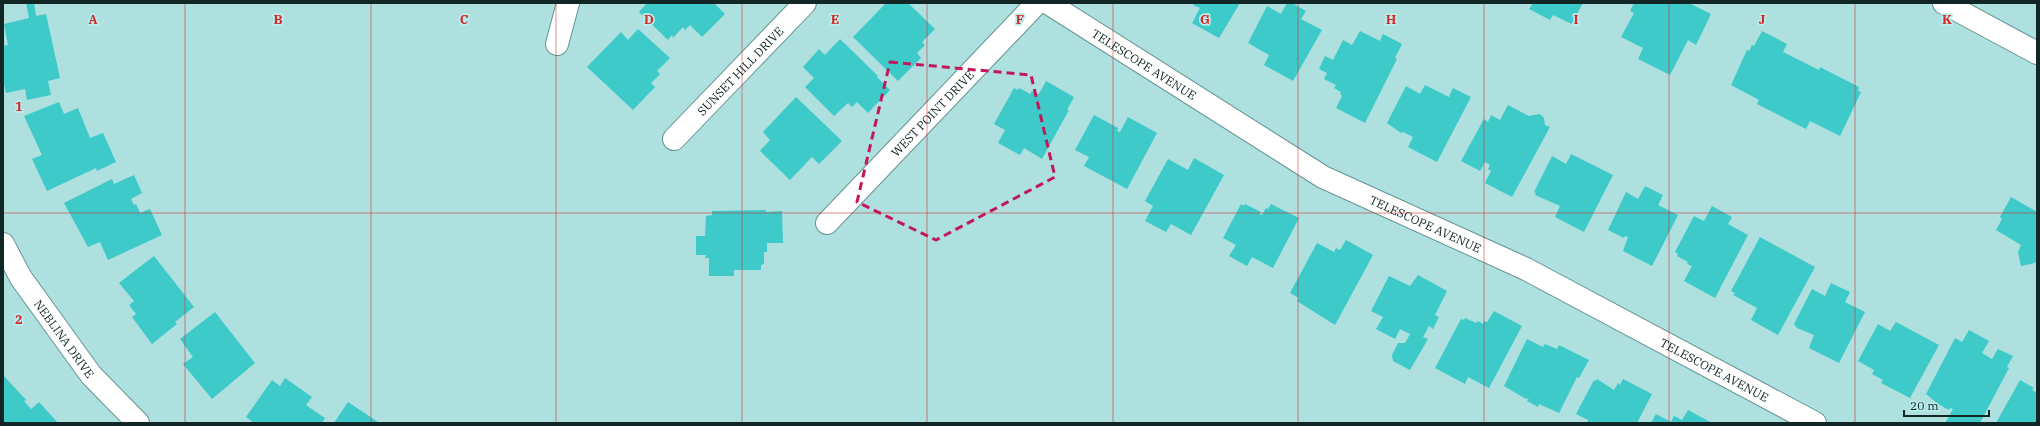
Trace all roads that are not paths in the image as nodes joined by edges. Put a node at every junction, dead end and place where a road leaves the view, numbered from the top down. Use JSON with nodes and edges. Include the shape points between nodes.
{"nodes":[{"id":1,"x":568,"y":3,"type":"edge"},
{"id":2,"x":805,"y":3,"type":"edge"},
{"id":3,"x":1037,"y":3,"type":"edge"},
{"id":4,"x":1048,"y":3,"type":"edge"},
{"id":5,"x":1944,"y":3,"type":"edge"},
{"id":6,"x":558,"y":44,"type":"dead end"},
{"id":7,"x":2037,"y":53,"type":"edge"},
{"id":8,"x":674,"y":139,"type":"dead end"},
{"id":9,"x":827,"y":223,"type":"dead end"},
{"id":10,"x":3,"y":244,"type":"edge"},
{"id":11,"x":138,"y":423,"type":"edge"},
{"id":12,"x":1815,"y":423,"type":"edge"}],
"edges":[{"from":1,"to":6,"type":"street"},
{"from":2,"to":8,"type":"street","name":"SUNSET HILL DRIVE"},
{"from":3,"to":9,"type":"street","name":"WEST POINT DRIVE"},
{"from":4,"to":12,"type":"street","name":"TELESCOPE AVENUE","via":[[1323,177],[1526,269]]},
{"from":5,"to":7,"type":"street"},
{"from":10,"to":11,"type":"street","name":"NEBLINA DRIVE","via":[[21,278],[92,375]]}]}
